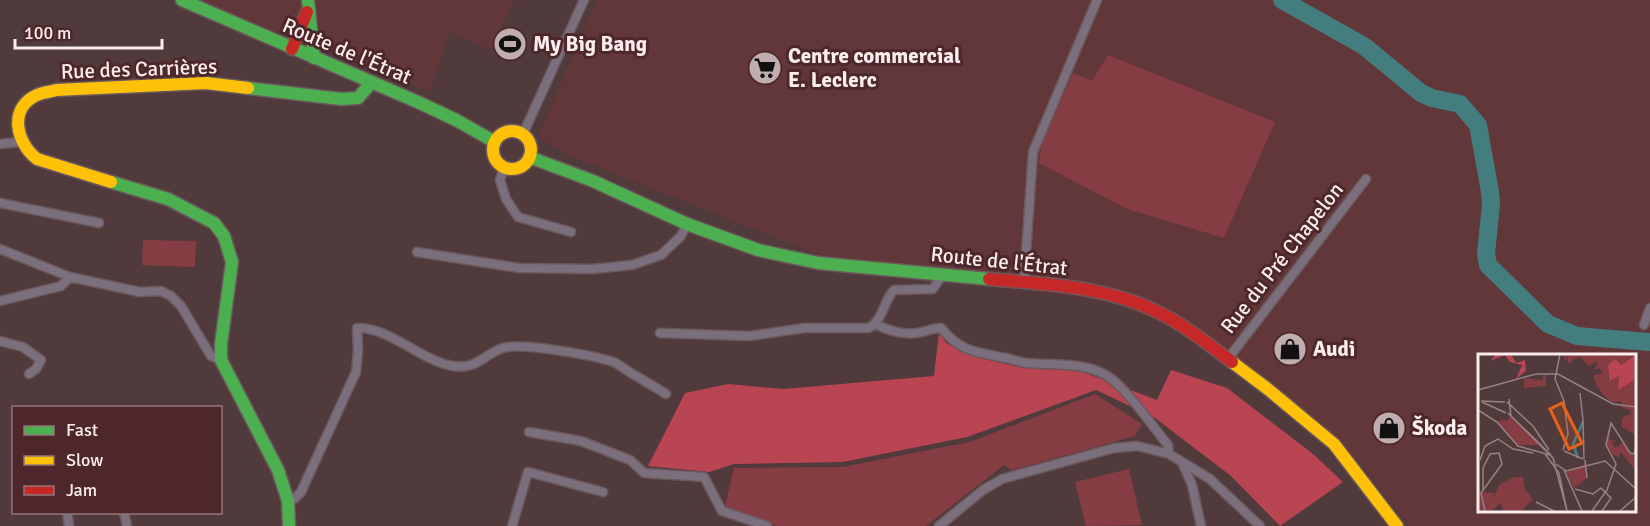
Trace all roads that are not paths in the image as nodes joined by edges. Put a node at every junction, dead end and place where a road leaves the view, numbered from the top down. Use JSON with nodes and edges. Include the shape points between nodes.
{"nodes":[{"id":1,"x":182,"y":0,"type":"edge"},
{"id":2,"x":584,"y":0,"type":"edge"},
{"id":3,"x":1097,"y":0,"type":"edge"},
{"id":4,"x":308,"y":4,"type":"edge"},
{"id":5,"x":292,"y":49,"type":"junction"},
{"id":6,"x":314,"y":58,"type":"junction"},
{"id":7,"x":371,"y":83,"type":"junction"},
{"id":8,"x":523,"y":134,"type":"junction"},
{"id":9,"x":20,"y":142,"type":"junction"},
{"id":10,"x":495,"y":142,"type":"junction"},
{"id":11,"x":0,"y":144,"type":"edge"},
{"id":12,"x":529,"y":157,"type":"junction"},
{"id":13,"x":504,"y":167,"type":"junction"},
{"id":14,"x":1366,"y":179,"type":"dead end"},
{"id":15,"x":0,"y":203,"type":"edge"},
{"id":16,"x":99,"y":223,"type":"dead end"},
{"id":17,"x":687,"y":224,"type":"junction"},
{"id":18,"x":571,"y":232,"type":"dead end"},
{"id":19,"x":0,"y":249,"type":"edge"},
{"id":20,"x":417,"y":252,"type":"dead end"},
{"id":21,"x":943,"y":274,"type":"junction"},
{"id":22,"x":70,"y":277,"type":"junction"},
{"id":23,"x":1024,"y":282,"type":"junction"},
{"id":24,"x":0,"y":301,"type":"edge"},
{"id":25,"x":1650,"y":308,"type":"edge"},
{"id":26,"x":876,"y":324,"type":"junction"},
{"id":27,"x":1644,"y":325,"type":"dead end"},
{"id":28,"x":660,"y":333,"type":"dead end"},
{"id":29,"x":0,"y":341,"type":"edge"},
{"id":30,"x":221,"y":360,"type":"junction"},
{"id":31,"x":1227,"y":360,"type":"junction"},
{"id":32,"x":28,"y":374,"type":"dead end"},
{"id":33,"x":666,"y":394,"type":"dead end"},
{"id":34,"x":530,"y":432,"type":"dead end"},
{"id":35,"x":1169,"y":454,"type":"junction"},
{"id":36,"x":1182,"y":462,"type":"junction"},
{"id":37,"x":603,"y":492,"type":"dead end"},
{"id":38,"x":288,"y":501,"type":"junction"},
{"id":39,"x":290,"y":526,"type":"edge"},
{"id":40,"x":512,"y":526,"type":"edge"},
{"id":41,"x":767,"y":526,"type":"edge"},
{"id":42,"x":939,"y":526,"type":"edge"},
{"id":43,"x":1201,"y":526,"type":"edge"},
{"id":44,"x":1260,"y":526,"type":"edge"},
{"id":45,"x":1397,"y":526,"type":"edge"}],
"edges":[{"from":1,"to":5,"type":"main road","name":"Route de l'Étrat"},
{"from":2,"to":8,"type":"street"},
{"from":3,"to":23,"type":"street","via":[[1033,152]]},
{"from":4,"to":5,"type":"main road"},
{"from":4,"to":6,"type":"main road"},
{"from":5,"to":6,"type":"main road","name":"Route de l'Étrat"},
{"from":6,"to":7,"type":"main road","name":"Route de l'Étrat"},
{"from":7,"to":9,"type":"main road","name":"Rue des Carrières","via":[[358,98],[341,99],[206,83],[56,90],[27,102],[19,116]]},
{"from":7,"to":10,"type":"main road","name":"Route de l'Étrat"},
{"from":8,"to":10,"type":"main road","via":[[508,131]]},
{"from":8,"to":12,"type":"main road","via":[[531,145]]},
{"from":9,"to":11,"type":"street"},
{"from":9,"to":30,"type":"main road","via":[[37,159],[168,199],[214,223],[224,236],[232,262]]},
{"from":10,"to":13,"type":"main road","via":[[494,154]]},
{"from":12,"to":13,"type":"main road","via":[[522,166]]},
{"from":12,"to":17,"type":"main road","name":"Route de l'Étrat"},
{"from":13,"to":18,"type":"street","via":[[500,180],[518,217]]},
{"from":14,"to":31,"type":"street","name":"Rue du Pré Chapelon"},
{"from":15,"to":16,"type":"street"},
{"from":17,"to":20,"type":"street","via":[[681,236],[661,255],[632,265],[519,268]]},
{"from":17,"to":21,"type":"main road","name":"Route de l'Étrat","via":[[758,250],[818,262]]},
{"from":19,"to":22,"type":"street"},
{"from":21,"to":23,"type":"main road","name":"Route de l'Étrat"},
{"from":21,"to":26,"type":"street","via":[[933,290],[894,290]]},
{"from":22,"to":24,"type":"street","via":[[61,286]]},
{"from":22,"to":30,"type":"street","via":[[171,296],[211,356]]},
{"from":23,"to":31,"type":"main road","name":"Route de l'Étrat","via":[[1113,295],[1156,311]]},
{"from":25,"to":27,"type":"street"},
{"from":26,"to":28,"type":"street","via":[[869,328],[804,328],[750,336]]},
{"from":26,"to":35,"type":"street","via":[[888,331],[920,333],[941,328],[950,340],[974,353],[1025,363],[1080,366],[1105,374],[1126,393],[1168,445]]},
{"from":29,"to":32,"type":"street","via":[[23,347],[41,360]]},
{"from":30,"to":38,"type":"main road","via":[[278,470]]},
{"from":31,"to":45,"type":"main road","name":"Route de l'Étrat","via":[[1335,444]]},
{"from":33,"to":38,"type":"street","via":[[617,364],[599,359],[503,347],[479,362],[453,366],[420,354],[380,332],[357,328],[356,372],[301,492]]},
{"from":34,"to":41,"type":"street","via":[[581,441],[630,460],[644,473],[704,477],[722,511]]},
{"from":35,"to":36,"type":"street"},
{"from":35,"to":42,"type":"street","via":[[1138,446],[1113,448],[1002,479]]},
{"from":36,"to":43,"type":"street","via":[[1192,485]]},
{"from":36,"to":44,"type":"street","via":[[1210,479]]},
{"from":37,"to":40,"type":"street","via":[[528,472]]},
{"from":38,"to":39,"type":"main road"}]}
